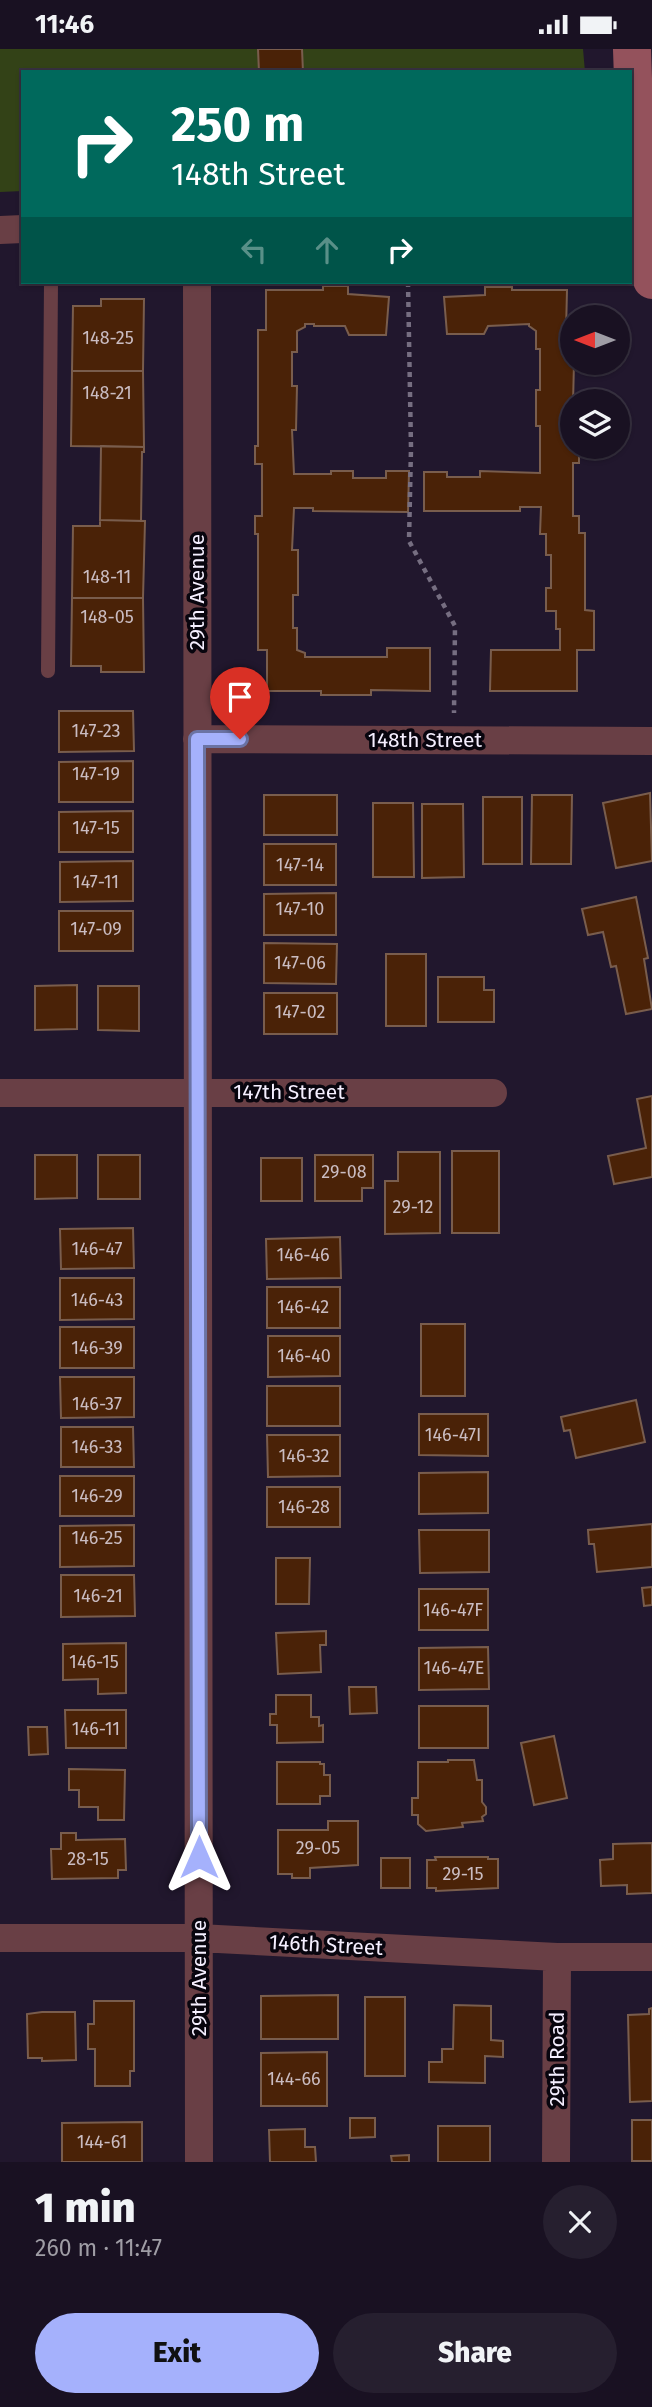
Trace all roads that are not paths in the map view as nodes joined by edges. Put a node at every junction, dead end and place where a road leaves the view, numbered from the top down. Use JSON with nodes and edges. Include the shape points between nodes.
{"nodes":[{"id":1,"x":632,"y":49,"type":"edge"},
{"id":2,"x":640,"y":196,"type":"edge"},
{"id":3,"x":21,"y":229,"type":"edge"},
{"id":4,"x":0,"y":230,"type":"edge"},
{"id":5,"x":652,"y":281,"type":"edge"},
{"id":6,"x":51,"y":284,"type":"edge"},
{"id":7,"x":197,"y":284,"type":"edge"},
{"id":8,"x":48,"y":670,"type":"dead end"},
{"id":9,"x":197,"y":739,"type":"junction"},
{"id":10,"x":652,"y":741,"type":"edge"},
{"id":11,"x":198,"y":1092,"type":"junction"},
{"id":12,"x":0,"y":1093,"type":"edge"},
{"id":13,"x":493,"y":1093,"type":"dead end"},
{"id":14,"x":0,"y":1938,"type":"edge"},
{"id":15,"x":199,"y":1938,"type":"junction"},
{"id":16,"x":557,"y":1957,"type":"junction"},
{"id":17,"x":652,"y":1957,"type":"edge"},
{"id":18,"x":200,"y":2162,"type":"edge"},
{"id":19,"x":556,"y":2162,"type":"edge"}],
"edges":[{"from":1,"to":2,"type":"street"},
{"from":2,"to":5,"type":"street"},
{"from":3,"to":4,"type":"street"},
{"from":6,"to":8,"type":"lane"},
{"from":7,"to":9,"type":"street","name":"29th Avenue"},
{"from":9,"to":10,"type":"street","name":"148th Street"},
{"from":9,"to":11,"type":"street","name":"29th Avenue"},
{"from":11,"to":12,"type":"street","name":"147th Street"},
{"from":11,"to":13,"type":"street","name":"147th Street"},
{"from":11,"to":15,"type":"street","name":"29th Avenue"},
{"from":14,"to":15,"type":"street","name":"146th Street"},
{"from":15,"to":16,"type":"street","name":"146th Street"},
{"from":15,"to":18,"type":"street","name":"29th Avenue"},
{"from":16,"to":17,"type":"street","name":"146th Street"},
{"from":16,"to":19,"type":"street","name":"29th Road"}]}
